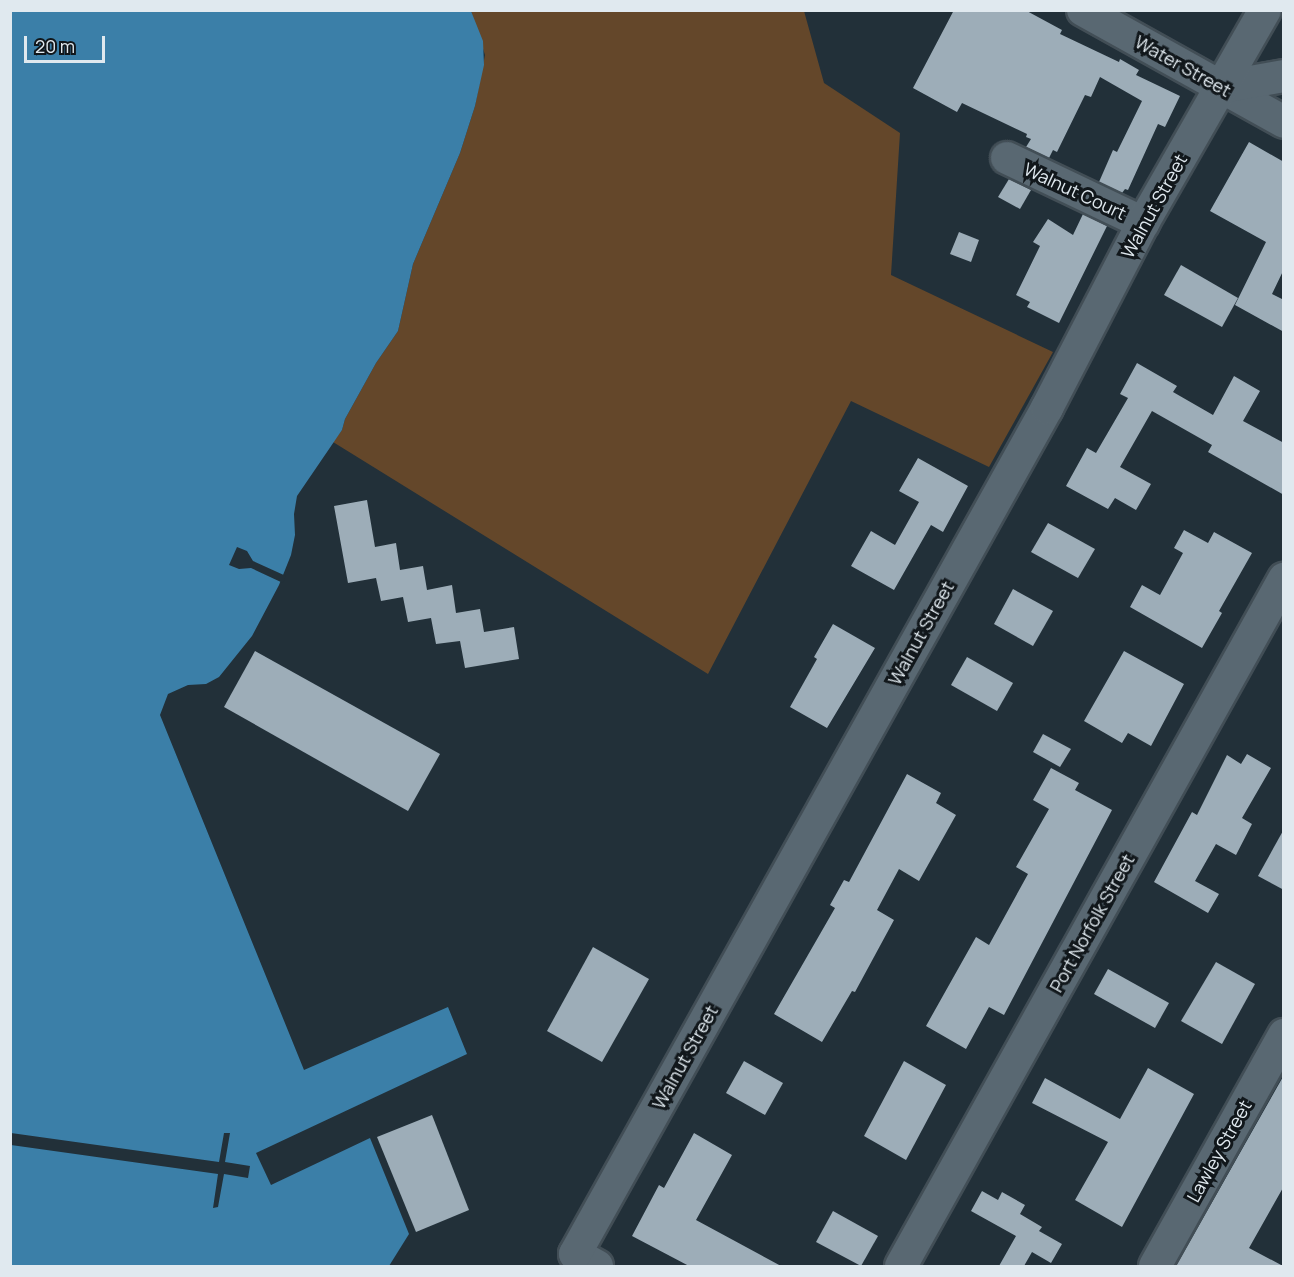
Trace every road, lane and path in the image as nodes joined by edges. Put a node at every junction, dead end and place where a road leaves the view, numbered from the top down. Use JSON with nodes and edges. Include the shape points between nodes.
{"nodes":[{"id":1,"x":1083,"y":10,"type":"edge"},
{"id":2,"x":1265,"y":10,"type":"edge"},
{"id":3,"x":1284,"y":76,"type":"edge"},
{"id":4,"x":1222,"y":87,"type":"junction"},
{"id":5,"x":1284,"y":122,"type":"edge"},
{"id":6,"x":1007,"y":158,"type":"dead end"},
{"id":7,"x":1143,"y":223,"type":"junction"},
{"id":8,"x":1284,"y":579,"type":"edge"},
{"id":9,"x":1284,"y":1035,"type":"edge"},
{"id":10,"x":586,"y":1260,"type":"edge"},
{"id":11,"x":901,"y":1266,"type":"edge"},
{"id":12,"x":1155,"y":1266,"type":"edge"}],
"edges":[{"from":1,"to":4,"type":"street","name":"Water Street"},
{"from":2,"to":4,"type":"street","name":"Walnut Street"},
{"from":3,"to":4,"type":"street"},
{"from":4,"to":5,"type":"street","name":"Water Street"},
{"from":4,"to":7,"type":"street","name":"Walnut Street"},
{"from":6,"to":7,"type":"street","name":"Walnut Court"},
{"from":7,"to":10,"type":"street","name":"Walnut Street"},
{"from":8,"to":11,"type":"street","name":"Port Norfolk Street"},
{"from":9,"to":12,"type":"street","name":"Lawley Street"}]}
